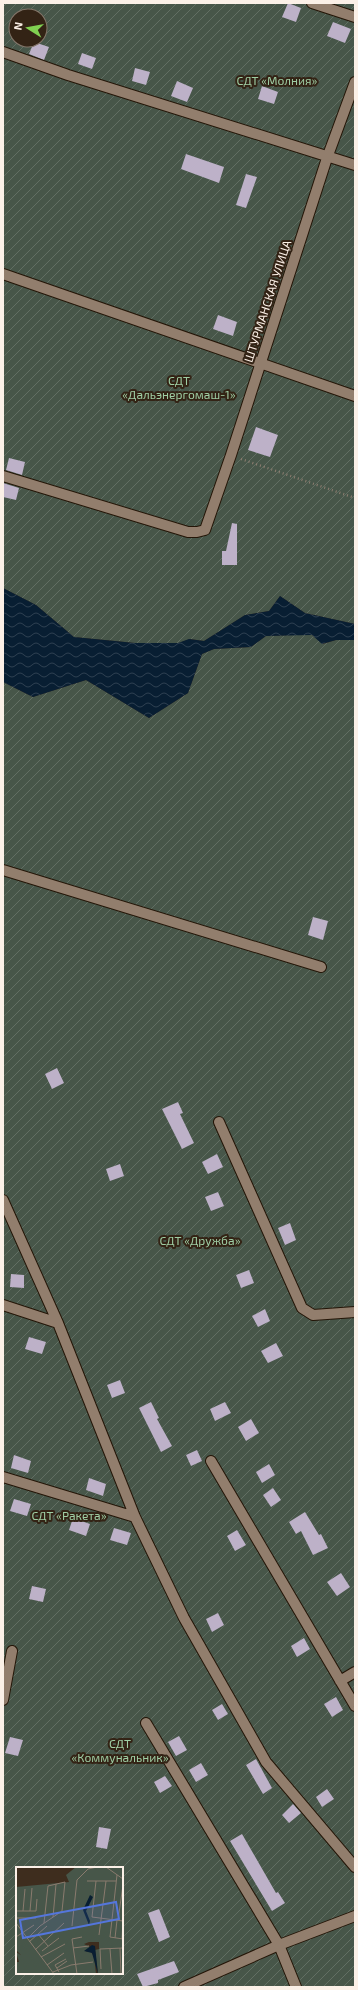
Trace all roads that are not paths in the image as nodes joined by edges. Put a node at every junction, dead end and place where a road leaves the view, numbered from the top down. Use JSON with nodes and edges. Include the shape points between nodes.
{"nodes":[{"id":1,"x":312,"y":3,"type":"edge"},
{"id":2,"x":355,"y":17,"type":"edge"},
{"id":3,"x":3,"y":52,"type":"edge"},
{"id":4,"x":355,"y":82,"type":"edge"},
{"id":5,"x":327,"y":158,"type":"junction"},
{"id":6,"x":355,"y":165,"type":"edge"},
{"id":7,"x":3,"y":274,"type":"edge"},
{"id":8,"x":261,"y":363,"type":"junction"},
{"id":9,"x":355,"y":396,"type":"edge"},
{"id":10,"x":3,"y":476,"type":"edge"},
{"id":11,"x":3,"y":870,"type":"edge"},
{"id":12,"x":321,"y":967,"type":"dead end"},
{"id":13,"x":219,"y":1122,"type":"dead end"},
{"id":14,"x":3,"y":1200,"type":"edge"},
{"id":15,"x":3,"y":1305,"type":"edge"},
{"id":16,"x":355,"y":1312,"type":"edge"},
{"id":17,"x":58,"y":1323,"type":"junction"},
{"id":18,"x":211,"y":1461,"type":"dead end"},
{"id":19,"x":3,"y":1477,"type":"edge"},
{"id":20,"x":135,"y":1518,"type":"junction"},
{"id":21,"x":12,"y":1651,"type":"dead end"},
{"id":22,"x":355,"y":1672,"type":"edge"},
{"id":23,"x":340,"y":1681,"type":"junction"},
{"id":24,"x":3,"y":1700,"type":"edge"},
{"id":25,"x":355,"y":1706,"type":"edge"},
{"id":26,"x":146,"y":1723,"type":"dead end"},
{"id":27,"x":355,"y":1867,"type":"edge"},
{"id":28,"x":355,"y":1916,"type":"edge"},
{"id":29,"x":279,"y":1945,"type":"junction"},
{"id":30,"x":184,"y":1987,"type":"edge"},
{"id":31,"x":296,"y":1987,"type":"edge"}],
"edges":[{"from":1,"to":2,"type":"street"},
{"from":3,"to":5,"type":"street"},
{"from":4,"to":5,"type":"street","name":"ШТУРМАНСКАЯ УЛИЦА"},
{"from":5,"to":6,"type":"street"},
{"from":5,"to":8,"type":"street","name":"ШТУРМАНСКАЯ УЛИЦА"},
{"from":7,"to":8,"type":"street"},
{"from":8,"to":9,"type":"street"},
{"from":8,"to":10,"type":"street","name":"ШТУРМАНСКАЯ УЛИЦА","via":[[205,530],[188,532]]},
{"from":11,"to":12,"type":"street"},
{"from":13,"to":16,"type":"street","via":[[302,1308],[313,1315]]},
{"from":14,"to":17,"type":"street"},
{"from":15,"to":17,"type":"street"},
{"from":17,"to":20,"type":"street"},
{"from":18,"to":23,"type":"street"},
{"from":19,"to":20,"type":"street"},
{"from":20,"to":27,"type":"street","via":[[184,1618],[266,1762]]},
{"from":21,"to":24,"type":"street"},
{"from":22,"to":23,"type":"street"},
{"from":23,"to":25,"type":"street"},
{"from":26,"to":29,"type":"street"},
{"from":28,"to":29,"type":"street"},
{"from":29,"to":30,"type":"street"},
{"from":29,"to":31,"type":"street"}]}
